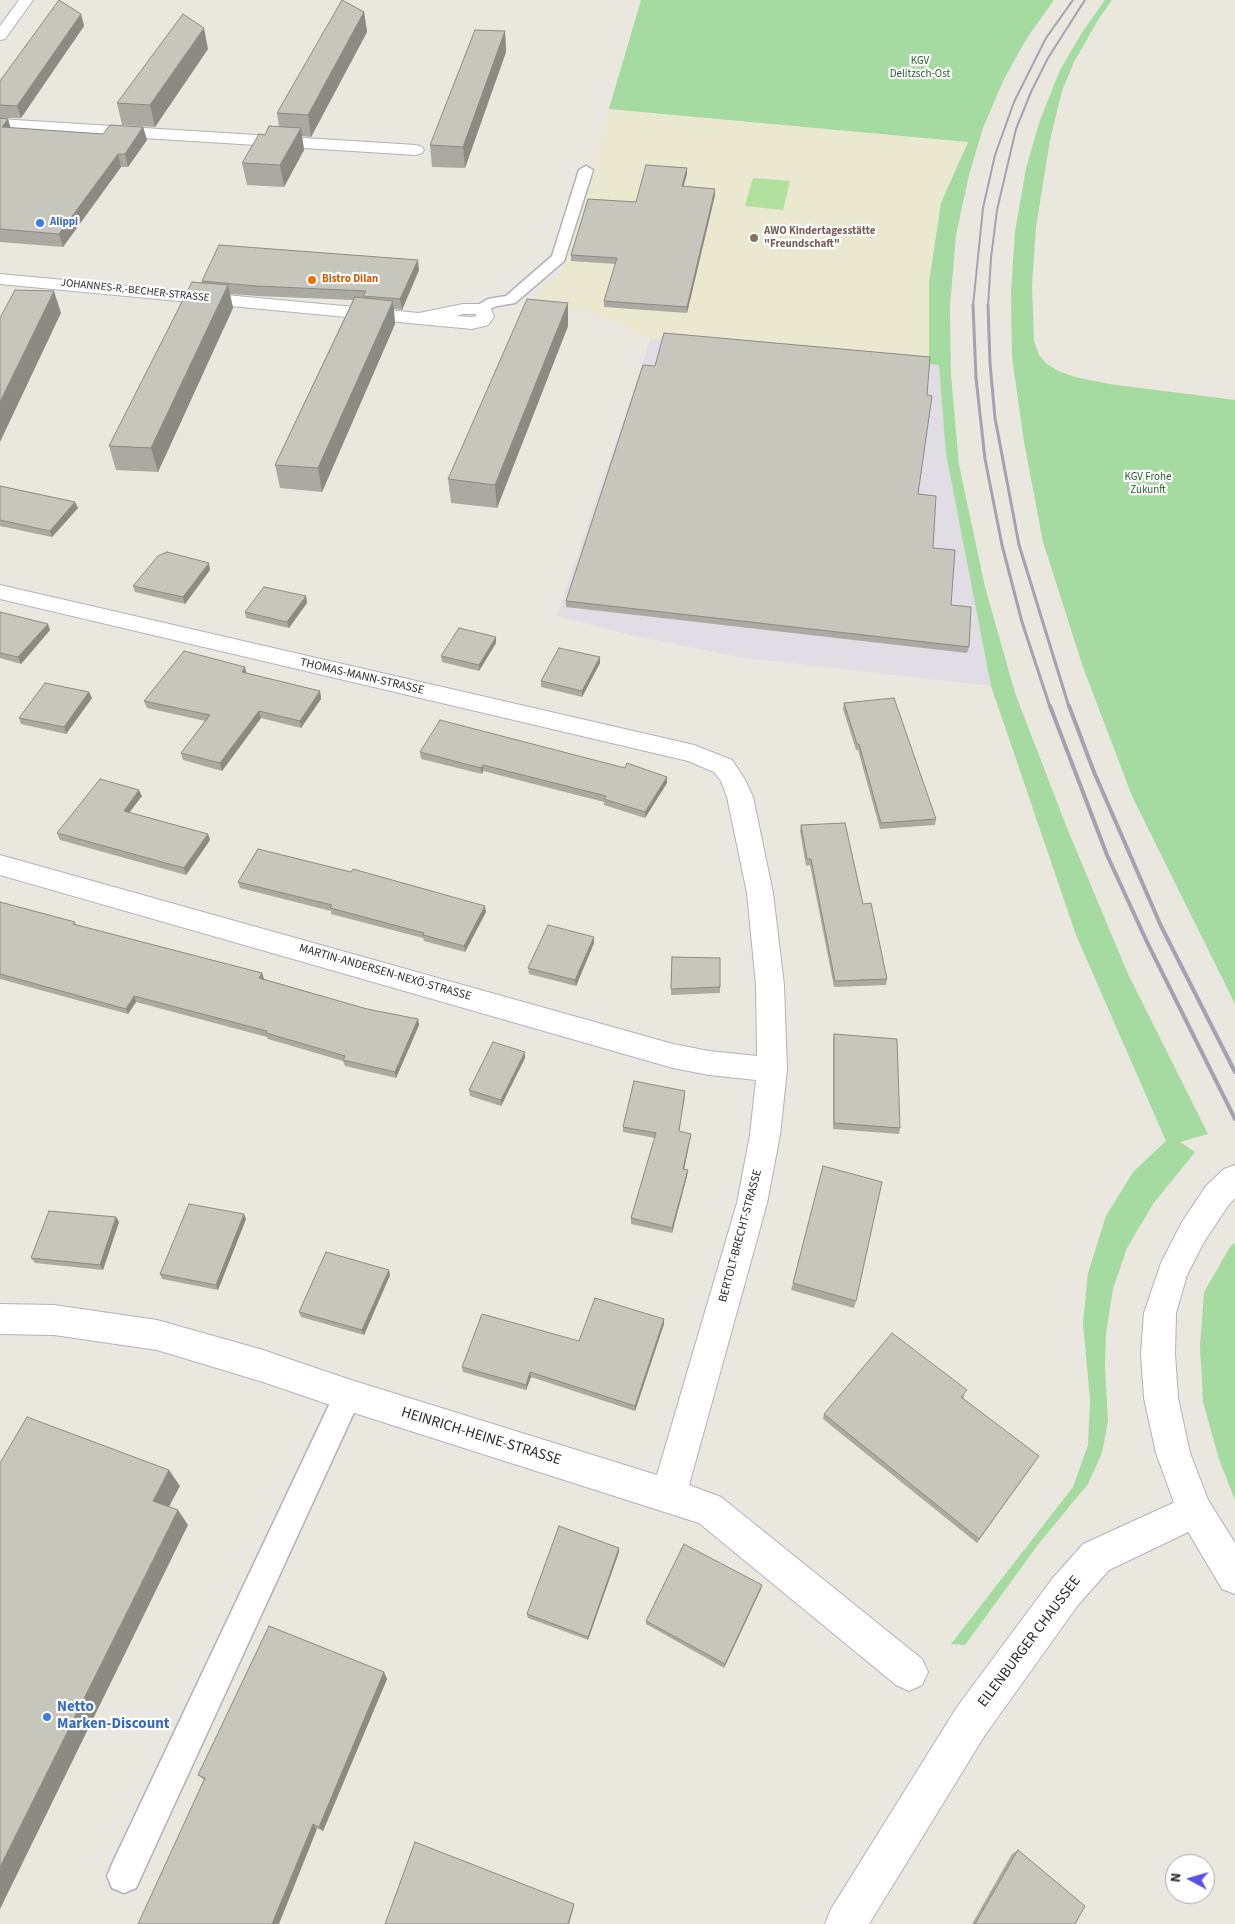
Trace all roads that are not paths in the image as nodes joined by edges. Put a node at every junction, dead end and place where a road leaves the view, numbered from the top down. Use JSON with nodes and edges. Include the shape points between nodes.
{"nodes":[{"id":1,"x":26,"y":0,"type":"edge"},
{"id":2,"x":0,"y":36,"type":"edge"},
{"id":3,"x":0,"y":124,"type":"edge"},
{"id":4,"x":416,"y":150,"type":"dead end"},
{"id":5,"x":586,"y":170,"type":"dead end"},
{"id":6,"x":0,"y":279,"type":"edge"},
{"id":7,"x":481,"y":309,"type":"joint"},
{"id":8,"x":0,"y":592,"type":"edge"},
{"id":9,"x":723,"y":766,"type":"joint"},
{"id":10,"x":0,"y":865,"type":"edge"},
{"id":11,"x":772,"y":1070,"type":"junction"},
{"id":12,"x":1235,"y":1178,"type":"edge"},
{"id":13,"x":0,"y":1318,"type":"edge"},
{"id":14,"x":348,"y":1396,"type":"junction"},
{"id":15,"x":669,"y":1495,"type":"junction"},
{"id":16,"x":1195,"y":1511,"type":"junction"},
{"id":17,"x":1235,"y":1576,"type":"edge"},
{"id":18,"x":909,"y":1672,"type":"dead end"},
{"id":19,"x":124,"y":1876,"type":"dead end"},
{"id":20,"x":846,"y":1924,"type":"edge"}],
"edges":[{"from":1,"to":2,"type":"street"},
{"from":3,"to":4,"type":"street"},
{"from":5,"to":7,"type":"lane","via":[[558,258],[510,300],[493,302]]},
{"from":6,"to":7,"type":"street","name":"JOHANNES-R.-BECHER-STRASSE","via":[[419,318],[463,308]]},
{"from":8,"to":9,"type":"street","name":"THOMAS-MANN-STRASSE","via":[[694,754]]},
{"from":9,"to":11,"type":"street","name":"BERTOLT-BRECHT-STRASSE","via":[[740,797],[760,893],[770,985]]},
{"from":10,"to":11,"type":"street","name":"MARTIN-ANDERSEN-NEXÖ-STRASSE","via":[[673,1056]]},
{"from":11,"to":15,"type":"street","name":"BERTOLT-BRECHT-STRASSE","via":[[765,1135],[752,1203]]},
{"from":12,"to":16,"type":"street","via":[[1217,1196],[1193,1232],[1172,1273],[1160,1313],[1161,1398],[1173,1453]]},
{"from":13,"to":14,"type":"street","name":"HEINRICH-HEINE-STRASSE","via":[[54,1320],[157,1335],[272,1369]]},
{"from":14,"to":15,"type":"street","name":"HEINRICH-HEINE-STRASSE"},
{"from":14,"to":19,"type":"lane"},
{"from":15,"to":18,"type":"street","name":"HEINRICH-HEINE-STRASSE","via":[[709,1509]]},
{"from":16,"to":17,"type":"street"},
{"from":16,"to":20,"type":"street","name":"EILENBURGER CHAUSSEE","via":[[1096,1558],[1065,1592],[970,1721]]}]}
